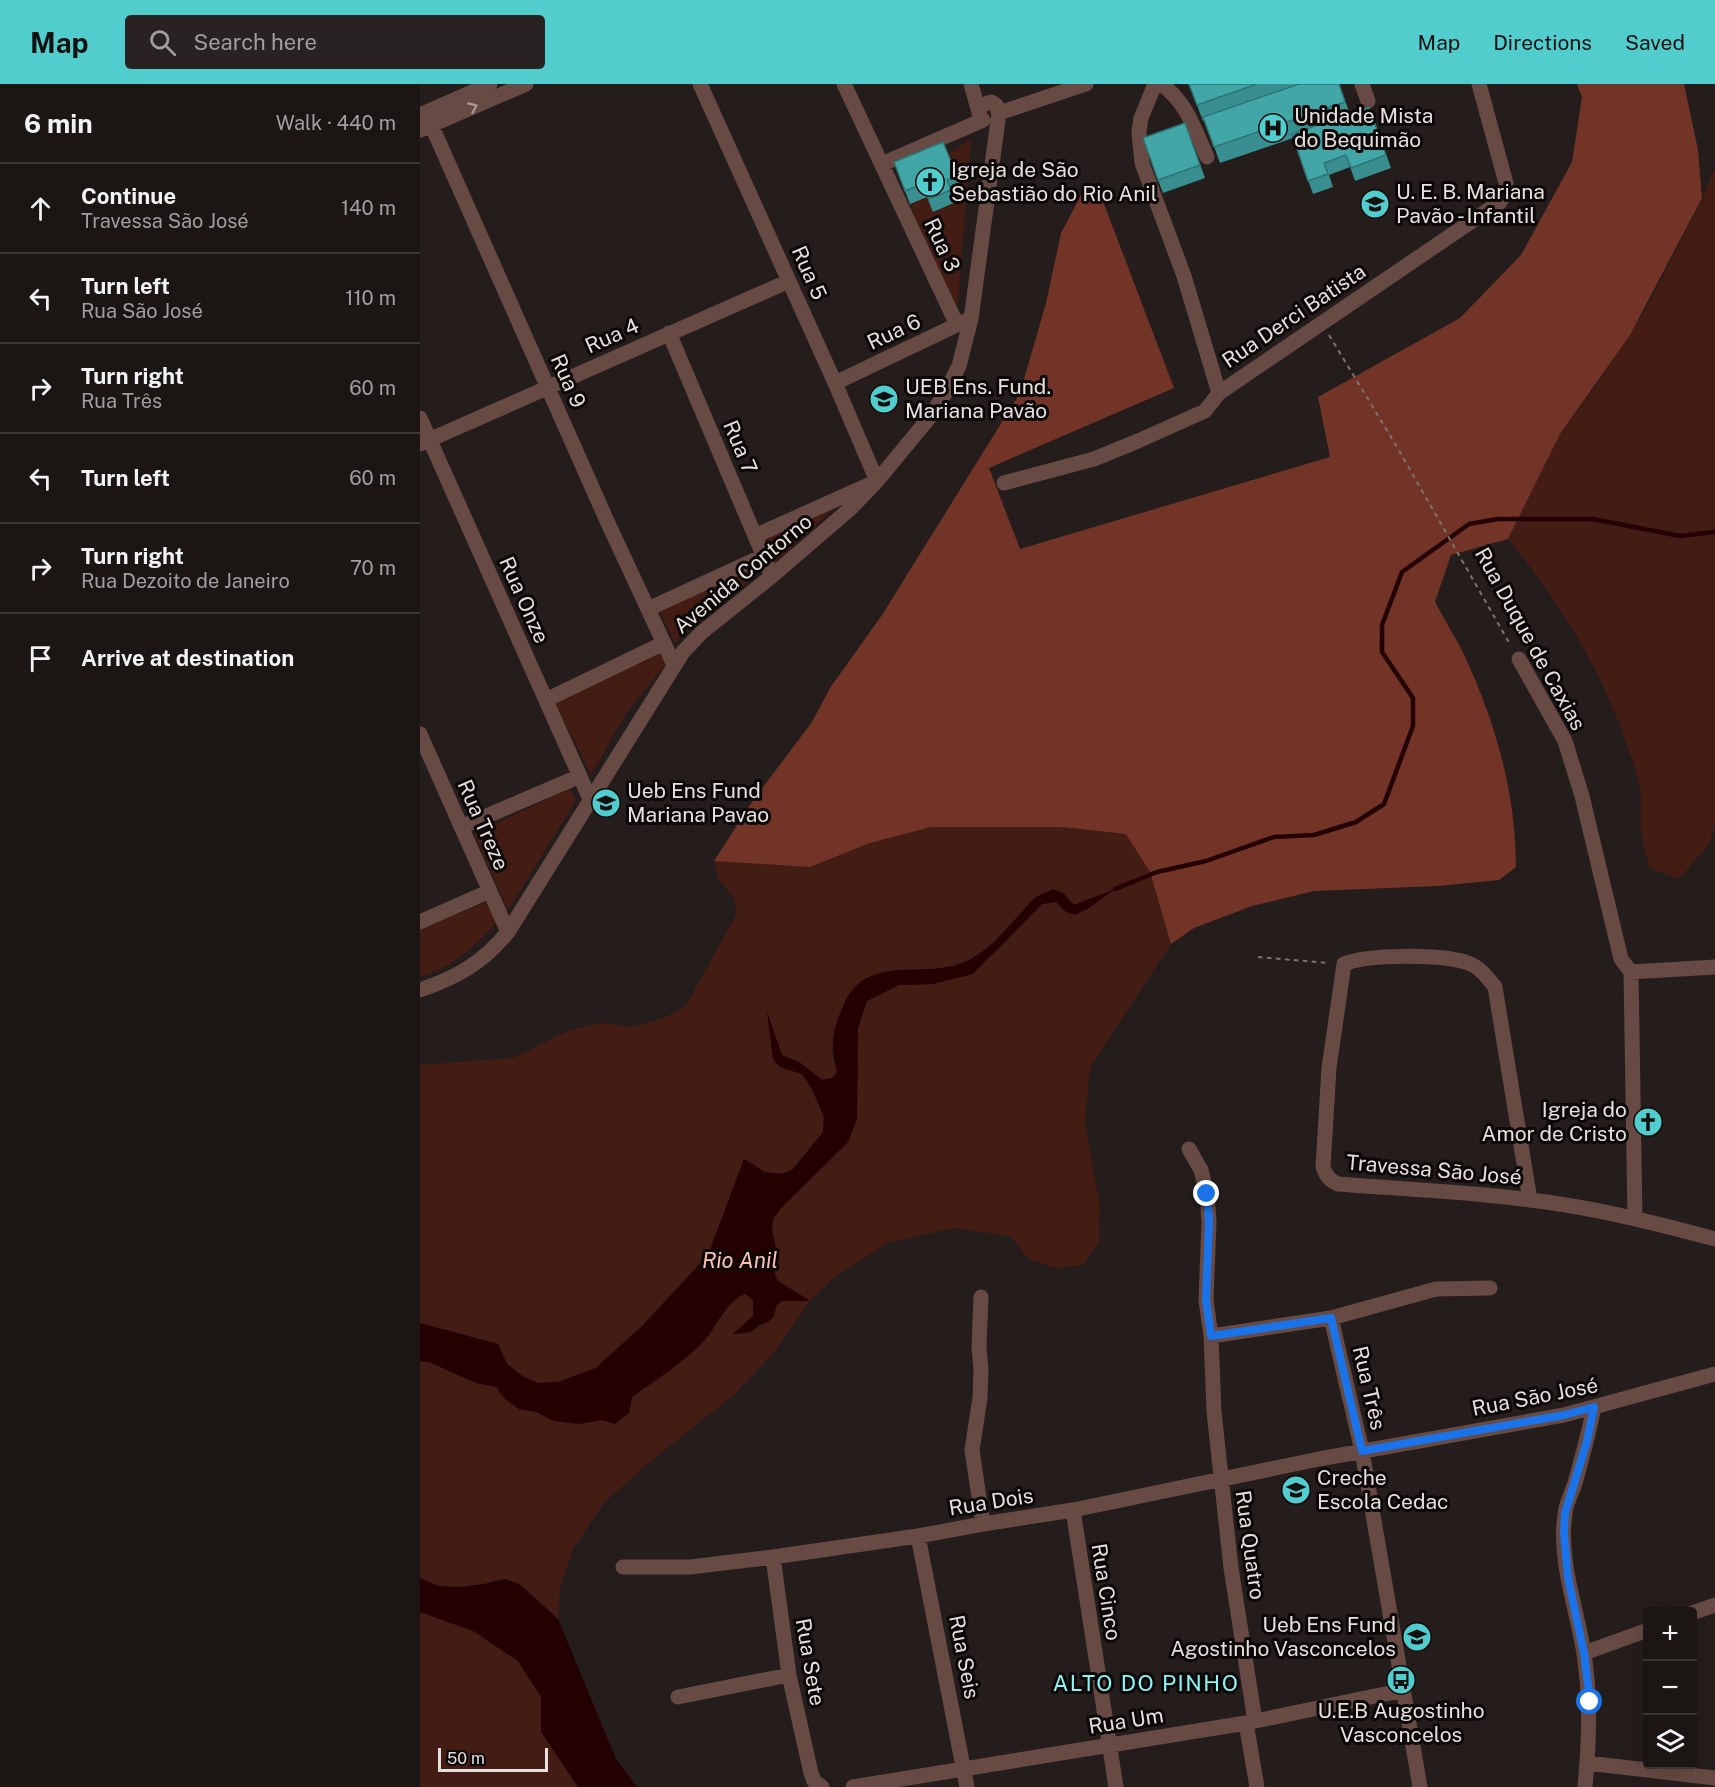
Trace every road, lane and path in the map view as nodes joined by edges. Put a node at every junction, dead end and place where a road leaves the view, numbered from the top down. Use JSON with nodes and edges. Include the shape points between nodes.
{"nodes":[{"id":1,"x":490,"y":84,"type":"edge"},
{"id":2,"x":526,"y":84,"type":"edge"},
{"id":3,"x":700,"y":84,"type":"edge"},
{"id":4,"x":844,"y":84,"type":"edge"},
{"id":5,"x":971,"y":84,"type":"edge"},
{"id":6,"x":981,"y":84,"type":"edge"},
{"id":7,"x":1086,"y":84,"type":"edge"},
{"id":8,"x":1155,"y":84,"type":"edge"},
{"id":9,"x":1161,"y":84,"type":"edge"},
{"id":10,"x":1362,"y":84,"type":"edge"},
{"id":11,"x":1479,"y":84,"type":"edge"},
{"id":12,"x":1368,"y":101,"type":"dead end"},
{"id":13,"x":990,"y":113,"type":"junction"},
{"id":14,"x":424,"y":121,"type":"edge"},
{"id":15,"x":1398,"y":139,"type":"dead end"},
{"id":16,"x":1383,"y":145,"type":"edge"},
{"id":17,"x":1207,"y":157,"type":"dead end"},
{"id":18,"x":882,"y":164,"type":"junction"},
{"id":19,"x":789,"y":280,"type":"junction"},
{"id":20,"x":964,"y":322,"type":"junction"},
{"id":21,"x":1322,"y":323,"type":"junction"},
{"id":22,"x":669,"y":333,"type":"junction"},
{"id":23,"x":835,"y":383,"type":"junction"},
{"id":24,"x":549,"y":388,"type":"junction"},
{"id":25,"x":1219,"y":393,"type":"junction"},
{"id":26,"x":420,"y":418,"type":"edge"},
{"id":27,"x":425,"y":442,"type":"edge"},
{"id":28,"x":877,"y":481,"type":"junction"},
{"id":29,"x":1004,"y":483,"type":"dead end"},
{"id":30,"x":755,"y":536,"type":"junction"},
{"id":31,"x":763,"y":556,"type":"junction"},
{"id":32,"x":772,"y":576,"type":"junction"},
{"id":33,"x":648,"y":609,"type":"junction"},
{"id":34,"x":664,"y":643,"type":"junction"},
{"id":35,"x":1519,"y":659,"type":"joint"},
{"id":36,"x":674,"y":665,"type":"junction"},
{"id":37,"x":546,"y":700,"type":"junction"},
{"id":38,"x":420,"y":734,"type":"edge"},
{"id":39,"x":580,"y":776,"type":"junction"},
{"id":40,"x":590,"y":799,"type":"junction"},
{"id":41,"x":461,"y":827,"type":"junction"},
{"id":42,"x":490,"y":891,"type":"junction"},
{"id":43,"x":420,"y":922,"type":"edge"},
{"id":44,"x":508,"y":932,"type":"junction"},
{"id":45,"x":1258,"y":957,"type":"dead end"},
{"id":46,"x":1344,"y":964,"type":"junction"},
{"id":47,"x":1715,"y":967,"type":"edge"},
{"id":48,"x":1631,"y":972,"type":"junction"},
{"id":49,"x":420,"y":990,"type":"edge"},
{"id":50,"x":1189,"y":1149,"type":"dead end"},
{"id":51,"x":1530,"y":1200,"type":"junction"},
{"id":52,"x":1635,"y":1218,"type":"junction"},
{"id":53,"x":1715,"y":1239,"type":"edge"},
{"id":54,"x":1490,"y":1288,"type":"dead end"},
{"id":55,"x":981,"y":1297,"type":"dead end"},
{"id":56,"x":1331,"y":1318,"type":"junction"},
{"id":57,"x":1211,"y":1336,"type":"junction"},
{"id":58,"x":1715,"y":1374,"type":"edge"},
{"id":59,"x":1594,"y":1407,"type":"junction"},
{"id":60,"x":1362,"y":1451,"type":"junction"},
{"id":61,"x":1220,"y":1480,"type":"junction"},
{"id":62,"x":1073,"y":1510,"type":"junction"},
{"id":63,"x":983,"y":1524,"type":"junction"},
{"id":64,"x":918,"y":1536,"type":"junction"},
{"id":65,"x":773,"y":1557,"type":"junction"},
{"id":66,"x":623,"y":1568,"type":"dead end"},
{"id":67,"x":1715,"y":1605,"type":"edge"},
{"id":68,"x":1697,"y":1611,"type":"edge"},
{"id":69,"x":1643,"y":1631,"type":"edge"},
{"id":70,"x":1584,"y":1653,"type":"junction"},
{"id":71,"x":789,"y":1675,"type":"junction"},
{"id":72,"x":1404,"y":1690,"type":"junction"},
{"id":73,"x":678,"y":1697,"type":"dead end"},
{"id":74,"x":1250,"y":1722,"type":"junction"},
{"id":75,"x":1109,"y":1745,"type":"junction"},
{"id":76,"x":1587,"y":1763,"type":"junction"},
{"id":77,"x":965,"y":1770,"type":"junction"},
{"id":78,"x":1715,"y":1778,"type":"edge"},
{"id":79,"x":822,"y":1787,"type":"edge"},
{"id":80,"x":853,"y":1787,"type":"edge"},
{"id":81,"x":967,"y":1787,"type":"edge"},
{"id":82,"x":1116,"y":1787,"type":"edge"},
{"id":83,"x":1257,"y":1787,"type":"edge"},
{"id":84,"x":1420,"y":1787,"type":"edge"},
{"id":85,"x":1585,"y":1787,"type":"edge"}],
"edges":[{"from":1,"to":14,"type":"street"},
{"from":14,"to":2,"type":"street","one_way":true},
{"from":3,"to":19,"type":"street","name":"Rua 5"},
{"from":4,"to":18,"type":"street","name":"Rua 3"},
{"from":5,"to":13,"type":"street","name":"Avenida Contorno"},
{"from":6,"to":13,"type":"street"},
{"from":7,"to":13,"type":"street"},
{"from":8,"to":25,"type":"street","name":"Rua Derci Batista","via":[[1141,118],[1142,163],[1184,276]]},
{"from":9,"to":17,"type":"street","via":[[1184,107]]},
{"from":10,"to":12,"type":"street"},
{"from":11,"to":21,"type":"street","name":"Rua Derci Batista","via":[[1506,183],[1500,202]]},
{"from":13,"to":18,"type":"street"},
{"from":13,"to":20,"type":"street","name":"Avenida Contorno","via":[[990,175]]},
{"from":14,"to":24,"type":"street","name":"Rua 9"},
{"from":15,"to":16,"type":"path"},
{"from":18,"to":20,"type":"street","name":"Rua 3"},
{"from":19,"to":22,"type":"street","name":"Rua 4"},
{"from":19,"to":23,"type":"street","name":"Rua 5"},
{"from":20,"to":23,"type":"street","name":"Rua 6"},
{"from":20,"to":28,"type":"street","name":"Avenida Contorno","via":[[959,366],[944,395]]},
{"from":21,"to":25,"type":"street","name":"Rua Derci Batista"},
{"from":21,"to":35,"type":"path","name":"Rua Duque de Caxias"},
{"from":22,"to":24,"type":"street","name":"Rua 4"},
{"from":22,"to":30,"type":"street","name":"Rua 7"},
{"from":23,"to":28,"type":"street","name":"Rua 5"},
{"from":24,"to":27,"type":"street","name":"Rua 4"},
{"from":24,"to":33,"type":"street","name":"Rua 9"},
{"from":25,"to":29,"type":"street","via":[[1205,411],[1138,441],[1094,459]]},
{"from":26,"to":27,"type":"street","name":"Rua Onze"},
{"from":27,"to":37,"type":"street","name":"Rua Onze"},
{"from":28,"to":30,"type":"street"},
{"from":28,"to":32,"type":"street","name":"Avenida Contorno"},
{"from":30,"to":31,"type":"street","name":"Rua 7"},
{"from":31,"to":32,"type":"street","name":"Rua 7"},
{"from":31,"to":33,"type":"street"},
{"from":32,"to":36,"type":"street","name":"Avenida Contorno","via":[[701,633]]},
{"from":33,"to":34,"type":"street","name":"Rua 9"},
{"from":34,"to":36,"type":"street","name":"Rua 9"},
{"from":34,"to":37,"type":"street"},
{"from":35,"to":48,"type":"street","name":"Rua Duque de Caxias","via":[[1565,741],[1621,959]]},
{"from":36,"to":40,"type":"street","name":"Avenida Contorno"},
{"from":37,"to":39,"type":"street","name":"Rua Onze"},
{"from":38,"to":41,"type":"street","name":"Rua Treze"},
{"from":39,"to":40,"type":"street","name":"Rua Onze"},
{"from":39,"to":41,"type":"street"},
{"from":40,"to":44,"type":"street","name":"Avenida Contorno"},
{"from":41,"to":42,"type":"street","name":"Rua Treze"},
{"from":42,"to":43,"type":"street"},
{"from":42,"to":44,"type":"street","name":"Rua Treze"},
{"from":44,"to":49,"type":"street","name":"Avenida Contorno","via":[[473,966]]},
{"from":45,"to":46,"type":"path"},
{"from":46,"to":51,"type":"street","via":[[1369,957],[1453,960],[1484,972],[1495,987]]},
{"from":46,"to":51,"type":"street","name":"Travessa São José","via":[[1329,1068],[1323,1167],[1326,1175],[1338,1184]]},
{"from":47,"to":48,"type":"street"},
{"from":48,"to":52,"type":"street","name":"Rua Duque de Caxias"},
{"from":50,"to":57,"type":"street","name":"Rua Quatro","via":[[1201,1170],[1207,1194],[1206,1300]]},
{"from":51,"to":52,"type":"street","name":"Travessa São José"},
{"from":52,"to":53,"type":"street","name":"Travessa São José"},
{"from":54,"to":56,"type":"street","via":[[1436,1289]]},
{"from":55,"to":63,"type":"street","via":[[981,1369],[972,1450]]},
{"from":56,"to":57,"type":"street"},
{"from":56,"to":60,"type":"street","name":"Rua Três"},
{"from":57,"to":61,"type":"street","name":"Rua Quatro"},
{"from":58,"to":59,"type":"street","name":"Rua São José"},
{"from":59,"to":60,"type":"street","name":"Rua São José"},
{"from":59,"to":70,"type":"street","via":[[1565,1513],[1564,1533],[1568,1578]]},
{"from":60,"to":61,"type":"street","name":"Rua Dois"},
{"from":60,"to":72,"type":"street","name":"Rua Três"},
{"from":61,"to":62,"type":"street","name":"Rua Dois"},
{"from":61,"to":74,"type":"street","name":"Rua Quatro"},
{"from":62,"to":63,"type":"street","name":"Rua Dois"},
{"from":62,"to":75,"type":"street","name":"Rua Cinco"},
{"from":63,"to":64,"type":"street","name":"Rua Dois"},
{"from":64,"to":65,"type":"street","name":"Rua Dois"},
{"from":64,"to":77,"type":"street","name":"Rua Seis"},
{"from":65,"to":66,"type":"street","name":"Rua Dois"},
{"from":65,"to":71,"type":"street","name":"Rua Sete"},
{"from":67,"to":68,"type":"street"},
{"from":69,"to":70,"type":"street"},
{"from":70,"to":76,"type":"street","via":[[1590,1702]]},
{"from":71,"to":73,"type":"street"},
{"from":71,"to":79,"type":"street","name":"Rua Sete","via":[[811,1773]]},
{"from":72,"to":74,"type":"street","name":"Rua Um"},
{"from":72,"to":84,"type":"street","name":"Rua Três"},
{"from":74,"to":75,"type":"street","name":"Rua Um"},
{"from":74,"to":83,"type":"street","name":"Rua Quatro"},
{"from":75,"to":77,"type":"street","name":"Rua Um"},
{"from":75,"to":82,"type":"street","name":"Rua Cinco"},
{"from":76,"to":78,"type":"street"},
{"from":76,"to":85,"type":"street"},
{"from":77,"to":80,"type":"street","name":"Rua Um"},
{"from":77,"to":81,"type":"street","name":"Rua Seis"}]}
